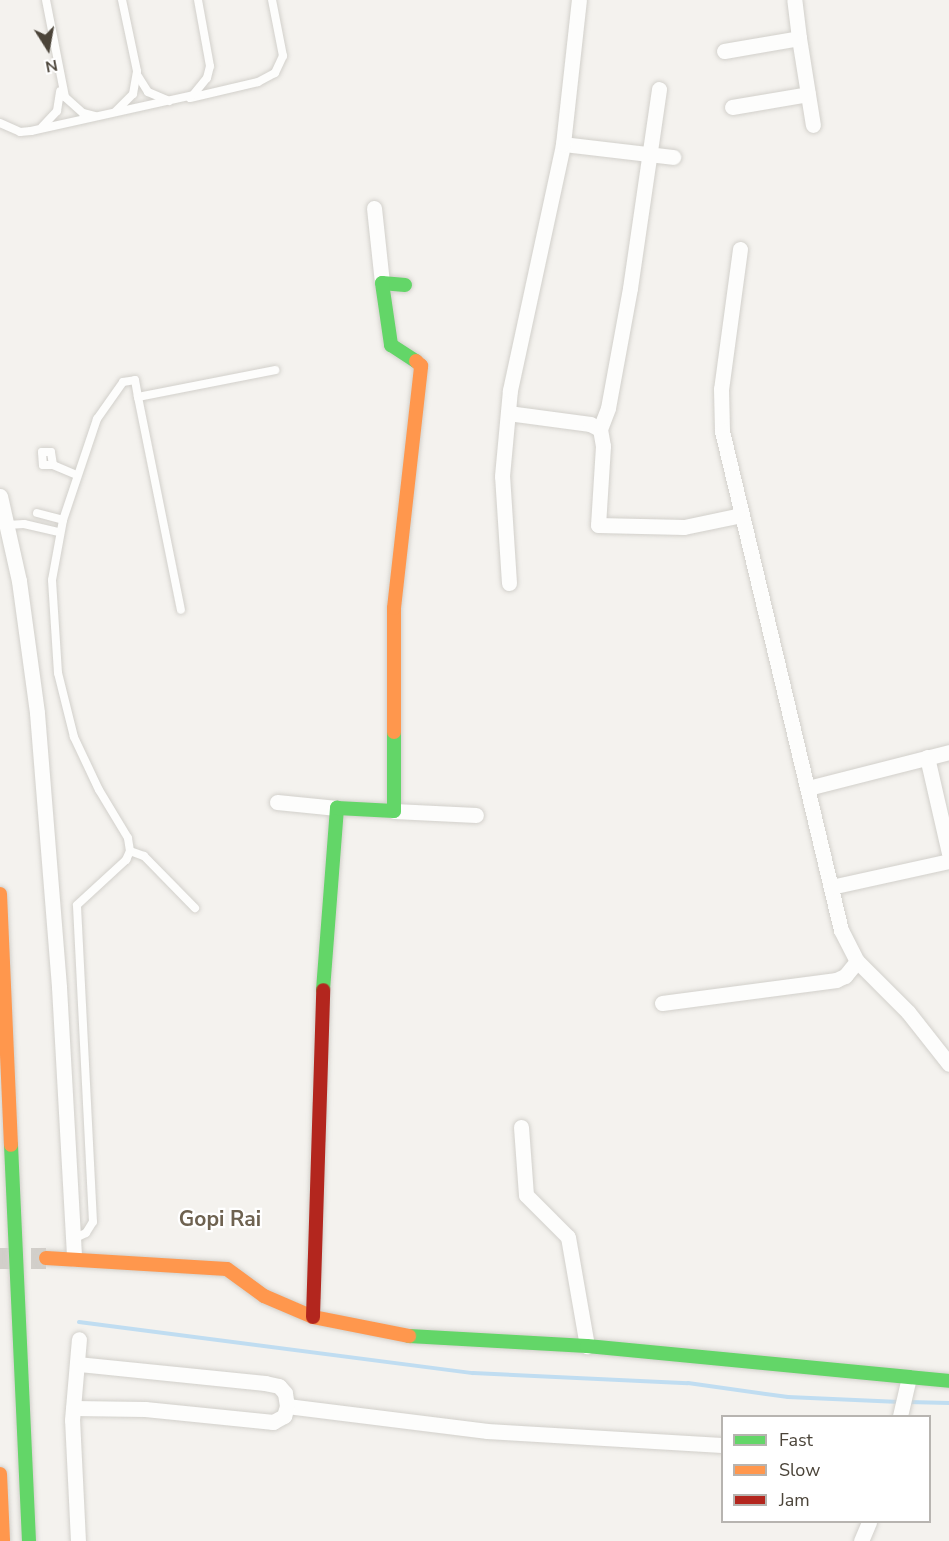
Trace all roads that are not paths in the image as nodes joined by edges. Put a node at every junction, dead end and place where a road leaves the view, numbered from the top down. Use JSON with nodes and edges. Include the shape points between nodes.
{"nodes":[{"id":1,"x":46,"y":0,"type":"edge"},
{"id":2,"x":122,"y":0,"type":"edge"},
{"id":3,"x":198,"y":0,"type":"edge"},
{"id":4,"x":272,"y":0,"type":"edge"},
{"id":5,"x":579,"y":0,"type":"edge"},
{"id":6,"x":794,"y":0,"type":"edge"},
{"id":7,"x":799,"y":38,"type":"junction"},
{"id":8,"x":724,"y":51,"type":"dead end"},
{"id":9,"x":137,"y":71,"type":"junction"},
{"id":10,"x":61,"y":87,"type":"junction"},
{"id":11,"x":659,"y":89,"type":"dead end"},
{"id":12,"x":808,"y":94,"type":"junction"},
{"id":13,"x":182,"y":100,"type":"junction"},
{"id":14,"x":732,"y":107,"type":"dead end"},
{"id":15,"x":107,"y":115,"type":"junction"},
{"id":16,"x":0,"y":123,"type":"edge"},
{"id":17,"x":813,"y":125,"type":"dead end"},
{"id":18,"x":32,"y":131,"type":"junction"},
{"id":19,"x":563,"y":144,"type":"junction"},
{"id":20,"x":650,"y":152,"type":"junction"},
{"id":21,"x":674,"y":157,"type":"dead end"},
{"id":22,"x":374,"y":208,"type":"dead end"},
{"id":23,"x":740,"y":249,"type":"dead end"},
{"id":24,"x":382,"y":284,"type":"junction"},
{"id":25,"x":405,"y":285,"type":"dead end"},
{"id":26,"x":275,"y":370,"type":"dead end"},
{"id":27,"x":138,"y":397,"type":"junction"},
{"id":28,"x":508,"y":413,"type":"junction"},
{"id":29,"x":600,"y":429,"type":"junction"},
{"id":30,"x":53,"y":465,"type":"dead end"},
{"id":31,"x":77,"y":475,"type":"junction"},
{"id":32,"x":0,"y":496,"type":"edge"},
{"id":33,"x":37,"y":513,"type":"dead end"},
{"id":34,"x":741,"y":515,"type":"junction"},
{"id":35,"x":63,"y":520,"type":"junction"},
{"id":36,"x":7,"y":525,"type":"junction"},
{"id":37,"x":60,"y":532,"type":"junction"},
{"id":38,"x":509,"y":583,"type":"dead end"},
{"id":39,"x":181,"y":610,"type":"dead end"},
{"id":40,"x":949,"y":752,"type":"edge"},
{"id":41,"x":927,"y":757,"type":"junction"},
{"id":42,"x":808,"y":788,"type":"junction"},
{"id":43,"x":277,"y":802,"type":"dead end"},
{"id":44,"x":337,"y":808,"type":"junction"},
{"id":45,"x":394,"y":811,"type":"junction"},
{"id":46,"x":476,"y":815,"type":"dead end"},
{"id":47,"x":130,"y":851,"type":"junction"},
{"id":48,"x":949,"y":853,"type":"edge"},
{"id":49,"x":949,"y":861,"type":"edge"},
{"id":50,"x":831,"y":887,"type":"junction"},
{"id":51,"x":0,"y":894,"type":"edge"},
{"id":52,"x":195,"y":908,"type":"dead end"},
{"id":53,"x":857,"y":961,"type":"junction"},
{"id":54,"x":662,"y":1003,"type":"dead end"},
{"id":55,"x":949,"y":1064,"type":"edge"},
{"id":56,"x":521,"y":1127,"type":"dead end"},
{"id":57,"x":73,"y":1239,"type":"junction"},
{"id":58,"x":46,"y":1257,"type":"tunnel mouth"},
{"id":59,"x":74,"y":1259,"type":"junction"},
{"id":60,"x":313,"y":1317,"type":"junction"},
{"id":61,"x":79,"y":1339,"type":"dead end"},
{"id":62,"x":587,"y":1346,"type":"junction"},
{"id":63,"x":77,"y":1364,"type":"junction"},
{"id":64,"x":949,"y":1381,"type":"edge"},
{"id":65,"x":904,"y":1398,"type":"edge"},
{"id":66,"x":287,"y":1406,"type":"junction"},
{"id":67,"x":73,"y":1408,"type":"junction"},
{"id":68,"x":721,"y":1445,"type":"edge"},
{"id":69,"x":0,"y":1474,"type":"edge"},
{"id":70,"x":868,"y":1523,"type":"edge"},
{"id":71,"x":3,"y":1541,"type":"edge"},
{"id":72,"x":29,"y":1541,"type":"edge"},
{"id":73,"x":78,"y":1541,"type":"edge"},
{"id":74,"x":861,"y":1541,"type":"edge"}],
"edges":[{"from":1,"to":10,"type":"lane"},
{"from":2,"to":9,"type":"lane"},
{"from":3,"to":13,"type":"lane","via":[[210,66],[201,87]]},
{"from":4,"to":13,"type":"lane","via":[[283,56],[275,73],[258,82]]},
{"from":5,"to":19,"type":"street"},
{"from":6,"to":7,"type":"street"},
{"from":7,"to":8,"type":"street"},
{"from":7,"to":12,"type":"street"},
{"from":9,"to":13,"type":"lane","via":[[141,82],[158,98]]},
{"from":9,"to":15,"type":"lane","via":[[133,94],[117,111]]},
{"from":10,"to":15,"type":"lane","via":[[73,106],[83,113]]},
{"from":10,"to":18,"type":"lane","via":[[57,111],[51,120]]},
{"from":11,"to":20,"type":"street"},
{"from":12,"to":14,"type":"street"},
{"from":12,"to":17,"type":"street"},
{"from":13,"to":15,"type":"lane"},
{"from":15,"to":18,"type":"lane"},
{"from":16,"to":18,"type":"lane","via":[[8,129]]},
{"from":19,"to":20,"type":"street"},
{"from":19,"to":28,"type":"street"},
{"from":20,"to":21,"type":"street"},
{"from":20,"to":29,"type":"street","via":[[609,408]]},
{"from":22,"to":24,"type":"street"},
{"from":23,"to":34,"type":"street","via":[[720,409]]},
{"from":24,"to":25,"type":"main road"},
{"from":24,"to":45,"type":"main road","via":[[391,345],[421,366],[394,608]]},
{"from":26,"to":27,"type":"lane"},
{"from":27,"to":31,"type":"lane","via":[[135,380],[123,382],[98,419]]},
{"from":27,"to":39,"type":"lane"},
{"from":28,"to":29,"type":"street","via":[[590,424]]},
{"from":28,"to":38,"type":"street","via":[[502,476]]},
{"from":29,"to":34,"type":"street","via":[[603,446],[598,525],[684,527]]},
{"from":30,"to":31,"type":"lane"},
{"from":31,"to":35,"type":"lane"},
{"from":32,"to":36,"type":"street"},
{"from":33,"to":35,"type":"lane"},
{"from":34,"to":42,"type":"street"},
{"from":35,"to":37,"type":"lane"},
{"from":36,"to":37,"type":"lane","via":[[24,524]]},
{"from":36,"to":57,"type":"street","via":[[19,580],[37,713],[59,987]]},
{"from":37,"to":47,"type":"lane","via":[[52,604],[63,694],[86,765],[128,838]]},
{"from":40,"to":41,"type":"street"},
{"from":41,"to":42,"type":"street"},
{"from":41,"to":48,"type":"street"},
{"from":42,"to":50,"type":"street"},
{"from":43,"to":44,"type":"street"},
{"from":44,"to":45,"type":"main road"},
{"from":44,"to":60,"type":"main road","via":[[320,1029]]},
{"from":45,"to":46,"type":"street"},
{"from":47,"to":52,"type":"lane","via":[[144,856]]},
{"from":47,"to":57,"type":"lane","via":[[126,860],[77,905],[93,1222],[86,1233]]},
{"from":49,"to":50,"type":"street"},
{"from":50,"to":53,"type":"street","via":[[845,942]]},
{"from":51,"to":72,"type":"main road"},
{"from":53,"to":54,"type":"street","via":[[845,976],[836,980]]},
{"from":53,"to":55,"type":"street","via":[[908,1012]]},
{"from":56,"to":62,"type":"street","via":[[526,1195],[568,1237]]},
{"from":57,"to":59,"type":"street"},
{"from":58,"to":59,"type":"main road"},
{"from":59,"to":60,"type":"main road","via":[[227,1269],[264,1296]]},
{"from":60,"to":62,"type":"main road","via":[[416,1338]]},
{"from":61,"to":63,"type":"street"},
{"from":62,"to":65,"type":"main road"},
{"from":63,"to":66,"type":"street","via":[[265,1383],[279,1386]]},
{"from":63,"to":67,"type":"street"},
{"from":64,"to":65,"type":"main road"},
{"from":66,"to":67,"type":"street","via":[[284,1416],[273,1422],[145,1409]]},
{"from":66,"to":68,"type":"street","via":[[487,1431]]},
{"from":67,"to":73,"type":"street"},
{"from":69,"to":71,"type":"main road"},
{"from":70,"to":74,"type":"street"}]}
